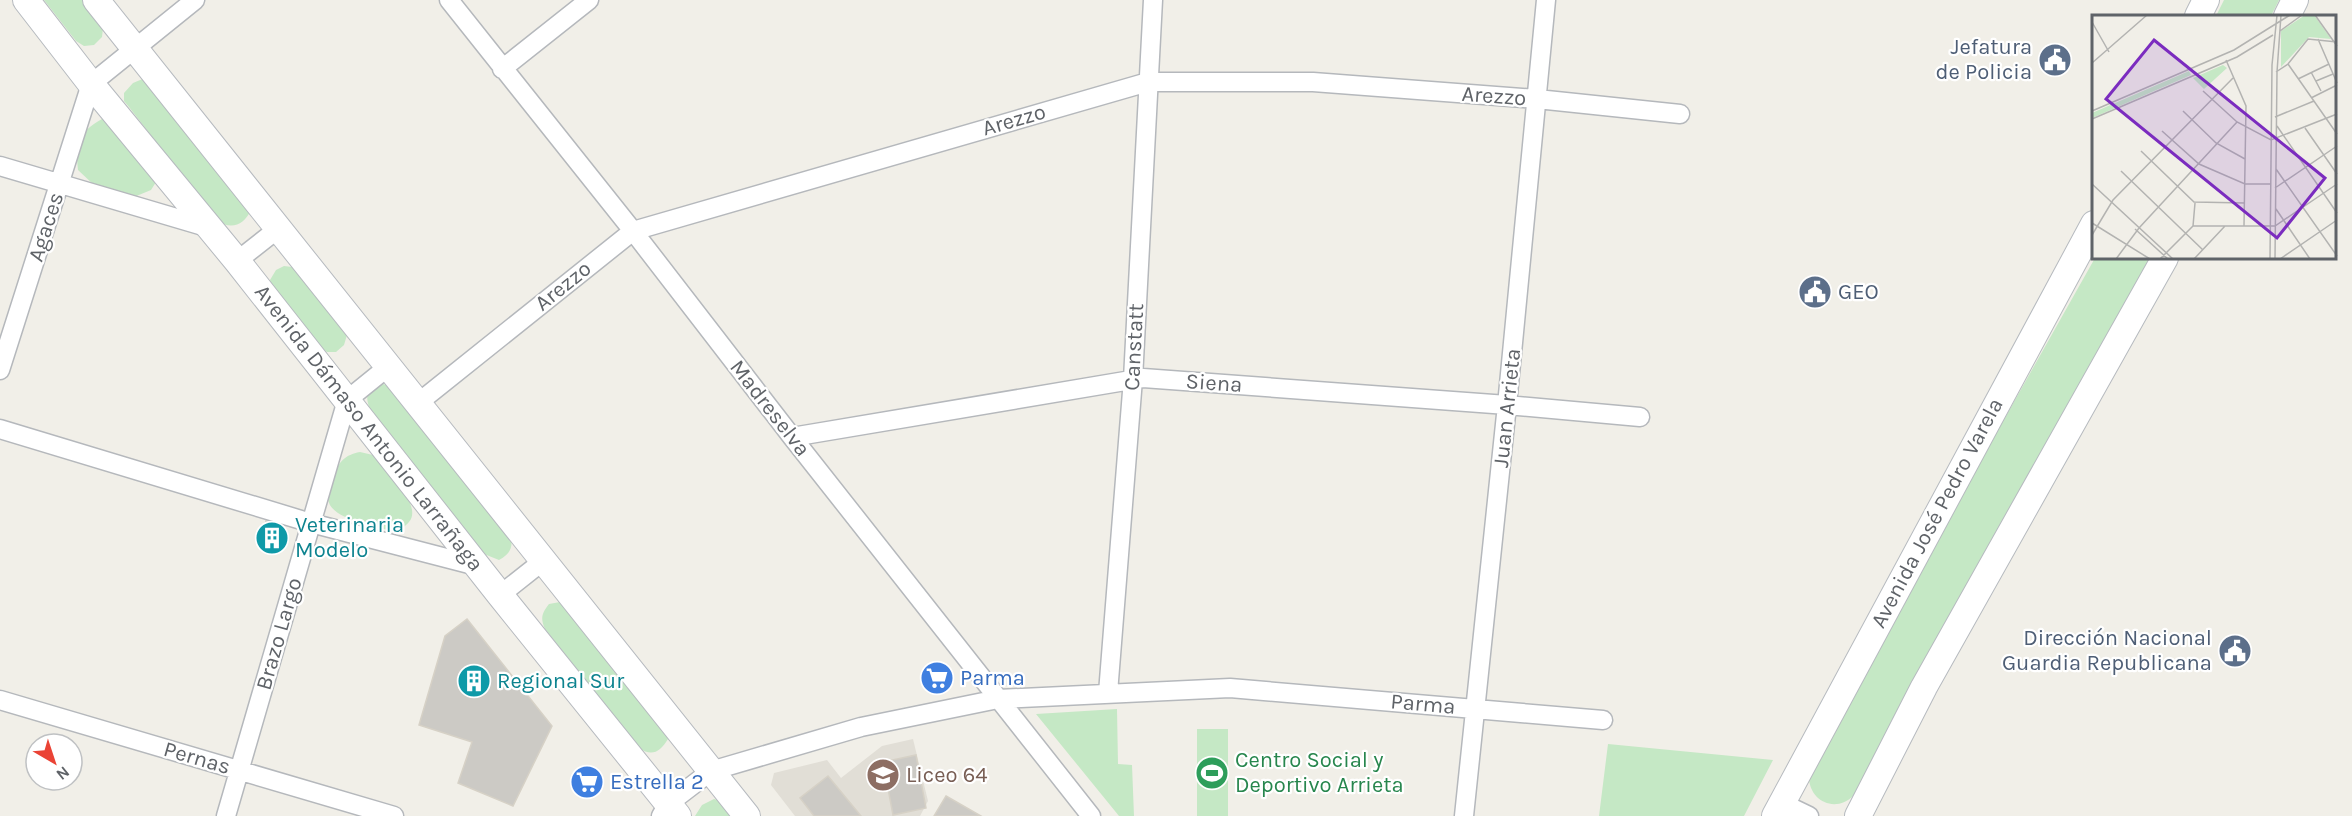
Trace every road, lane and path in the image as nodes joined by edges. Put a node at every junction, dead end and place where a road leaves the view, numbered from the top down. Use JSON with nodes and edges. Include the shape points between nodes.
{"nodes":[{"id":1,"x":26,"y":0,"type":"edge"},
{"id":2,"x":96,"y":0,"type":"edge"},
{"id":3,"x":195,"y":0,"type":"edge"},
{"id":4,"x":449,"y":0,"type":"edge"},
{"id":5,"x":589,"y":0,"type":"edge"},
{"id":6,"x":1153,"y":0,"type":"edge"},
{"id":7,"x":1546,"y":0,"type":"edge"},
{"id":8,"x":2206,"y":0,"type":"edge"},
{"id":9,"x":2295,"y":0,"type":"edge"},
{"id":10,"x":2198,"y":15,"type":"edge"},
{"id":11,"x":2288,"y":15,"type":"edge"},
{"id":12,"x":134,"y":48,"type":"junction"},
{"id":13,"x":502,"y":69,"type":"junction"},
{"id":14,"x":1148,"y":81,"type":"junction"},
{"id":15,"x":90,"y":84,"type":"junction"},
{"id":16,"x":1537,"y":99,"type":"junction"},
{"id":17,"x":1680,"y":114,"type":"dead end"},
{"id":18,"x":0,"y":166,"type":"edge"},
{"id":19,"x":60,"y":184,"type":"junction"},
{"id":20,"x":210,"y":228,"type":"junction"},
{"id":21,"x":279,"y":228,"type":"junction"},
{"id":22,"x":2092,"y":228,"type":"edge"},
{"id":23,"x":633,"y":231,"type":"junction"},
{"id":24,"x":2164,"y":260,"type":"edge"},
{"id":25,"x":237,"y":261,"type":"junction"},
{"id":26,"x":389,"y":366,"type":"junction"},
{"id":27,"x":0,"y":370,"type":"edge"},
{"id":28,"x":1133,"y":380,"type":"junction"},
{"id":29,"x":347,"y":400,"type":"junction"},
{"id":30,"x":418,"y":403,"type":"junction"},
{"id":31,"x":1508,"y":405,"type":"junction"},
{"id":32,"x":1640,"y":417,"type":"dead end"},
{"id":33,"x":0,"y":429,"type":"edge"},
{"id":34,"x":792,"y":437,"type":"junction"},
{"id":35,"x":311,"y":523,"type":"junction"},
{"id":36,"x":543,"y":561,"type":"junction"},
{"id":37,"x":477,"y":566,"type":"junction"},
{"id":38,"x":500,"y":595,"type":"junction"},
{"id":39,"x":1108,"y":693,"type":"junction"},
{"id":40,"x":998,"y":699,"type":"junction"},
{"id":41,"x":0,"y":700,"type":"edge"},
{"id":42,"x":1474,"y":708,"type":"junction"},
{"id":43,"x":1604,"y":720,"type":"dead end"},
{"id":44,"x":240,"y":770,"type":"junction"},
{"id":45,"x":711,"y":771,"type":"junction"},
{"id":46,"x":1779,"y":810,"type":"edge"},
{"id":47,"x":669,"y":812,"type":"edge"},
{"id":48,"x":226,"y":816,"type":"edge"},
{"id":49,"x":394,"y":816,"type":"edge"},
{"id":50,"x":747,"y":816,"type":"edge"},
{"id":51,"x":1091,"y":816,"type":"edge"},
{"id":52,"x":1464,"y":816,"type":"edge"},
{"id":53,"x":1809,"y":816,"type":"edge"},
{"id":54,"x":1858,"y":816,"type":"edge"}],
"edges":[{"from":1,"to":15,"type":"street","name":"Avenida Dámaso Antonio Larrañaga"},
{"from":2,"to":12,"type":"street"},
{"from":3,"to":12,"type":"street"},
{"from":4,"to":13,"type":"street","name":"Madreselva"},
{"from":5,"to":13,"type":"street"},
{"from":6,"to":14,"type":"street","name":"Canstatt"},
{"from":7,"to":16,"type":"street","name":"Juan Arrieta"},
{"from":8,"to":10,"type":"street"},
{"from":9,"to":11,"type":"street"},
{"from":12,"to":15,"type":"street"},
{"from":12,"to":21,"type":"street"},
{"from":13,"to":23,"type":"street","name":"Madreselva"},
{"from":14,"to":16,"type":"street","name":"Arezzo","via":[[1313,82]]},
{"from":14,"to":23,"type":"street","name":"Arezzo"},
{"from":14,"to":28,"type":"street","name":"Canstatt"},
{"from":15,"to":19,"type":"street","name":"Agaces"},
{"from":15,"to":20,"type":"street","name":"Avenida Dámaso Antonio Larrañaga"},
{"from":16,"to":17,"type":"street","name":"Arezzo"},
{"from":16,"to":31,"type":"street","name":"Juan Arrieta"},
{"from":18,"to":19,"type":"street"},
{"from":19,"to":20,"type":"street"},
{"from":19,"to":27,"type":"street","name":"Agaces"},
{"from":20,"to":25,"type":"street","name":"Avenida Dámaso Antonio Larrañaga"},
{"from":21,"to":25,"type":"street"},
{"from":21,"to":26,"type":"street"},
{"from":22,"to":46,"type":"street","name":"Avenida José Pedro Varela"},
{"from":23,"to":30,"type":"street","name":"Arezzo"},
{"from":23,"to":34,"type":"street","name":"Madreselva"},
{"from":24,"to":54,"type":"street","via":[[1924,687]]},
{"from":25,"to":29,"type":"street","name":"Avenida Dámaso Antonio Larrañaga"},
{"from":26,"to":29,"type":"street"},
{"from":26,"to":30,"type":"street"},
{"from":28,"to":31,"type":"street","name":"Siena"},
{"from":28,"to":34,"type":"street","name":"Siena"},
{"from":28,"to":39,"type":"street","name":"Canstatt"},
{"from":29,"to":35,"type":"street","name":"Brazo Largo"},
{"from":29,"to":37,"type":"street","name":"Avenida Dámaso Antonio Larrañaga"},
{"from":30,"to":36,"type":"street"},
{"from":31,"to":32,"type":"street","name":"Siena"},
{"from":31,"to":42,"type":"street","name":"Juan Arrieta"},
{"from":33,"to":35,"type":"street"},
{"from":34,"to":40,"type":"street","name":"Madreselva"},
{"from":35,"to":37,"type":"street"},
{"from":35,"to":44,"type":"street","name":"Brazo Largo"},
{"from":36,"to":38,"type":"street"},
{"from":36,"to":45,"type":"street"},
{"from":37,"to":38,"type":"street","name":"Avenida Dámaso Antonio Larrañaga"},
{"from":38,"to":47,"type":"street","name":"Avenida Dámaso Antonio Larrañaga"},
{"from":39,"to":40,"type":"street","name":"Parma"},
{"from":39,"to":42,"type":"street","name":"Parma","via":[[1230,688]]},
{"from":40,"to":45,"type":"street","name":"Parma","via":[[861,727]]},
{"from":40,"to":51,"type":"street","name":"Madreselva"},
{"from":41,"to":44,"type":"street","name":"Pernas"},
{"from":42,"to":43,"type":"street","name":"Parma"},
{"from":42,"to":52,"type":"street","name":"Juan Arrieta"},
{"from":44,"to":48,"type":"street","name":"Brazo Largo"},
{"from":44,"to":49,"type":"street","name":"Pernas"},
{"from":45,"to":47,"type":"street"},
{"from":45,"to":50,"type":"street"},
{"from":46,"to":53,"type":"street","name":"Avenida José Pedro Varela"}]}
